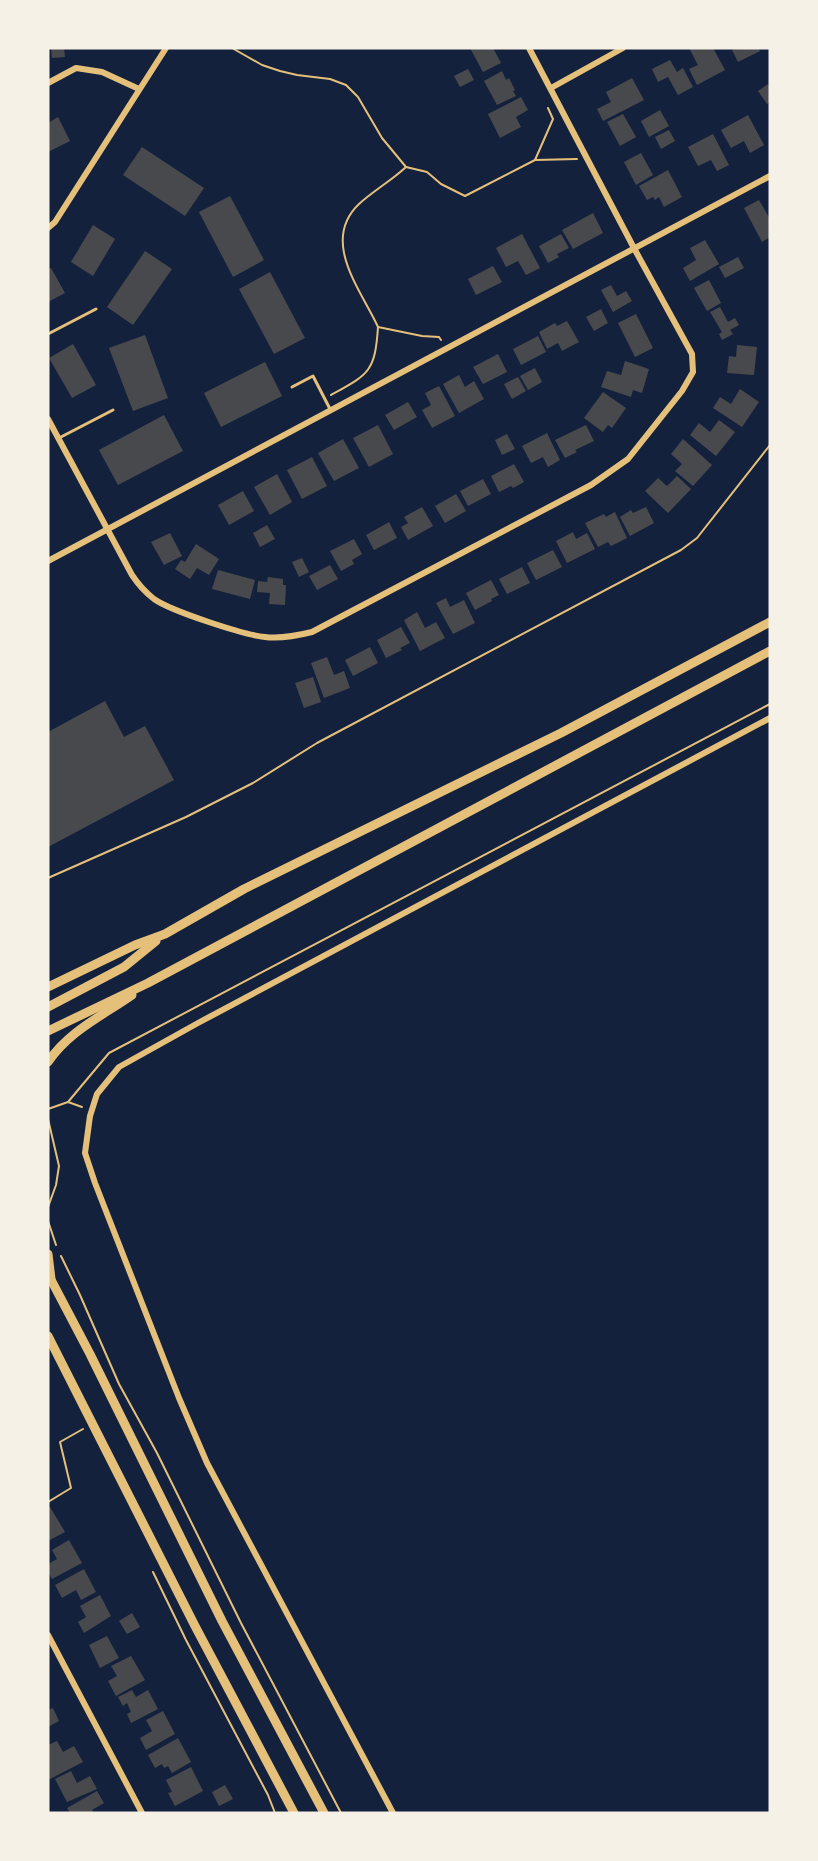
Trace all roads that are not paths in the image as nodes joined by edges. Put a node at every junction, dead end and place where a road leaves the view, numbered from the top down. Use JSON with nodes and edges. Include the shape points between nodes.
{"nodes":[{"id":1,"x":166,"y":48,"type":"edge"},
{"id":2,"x":530,"y":48,"type":"edge"},
{"id":3,"x":623,"y":48,"type":"edge"},
{"id":4,"x":48,"y":83,"type":"edge"},
{"id":5,"x":551,"y":88,"type":"junction"},
{"id":6,"x":139,"y":89,"type":"junction"},
{"id":7,"x":770,"y":176,"type":"edge"},
{"id":8,"x":48,"y":228,"type":"edge"},
{"id":9,"x":635,"y":250,"type":"junction"},
{"id":10,"x":96,"y":309,"type":"dead end"},
{"id":11,"x":48,"y":334,"type":"edge"},
{"id":12,"x":292,"y":387,"type":"dead end"},
{"id":13,"x":330,"y":409,"type":"junction"},
{"id":14,"x":113,"y":410,"type":"dead end"},
{"id":15,"x":48,"y":419,"type":"edge"},
{"id":16,"x":59,"y":438,"type":"junction"},
{"id":17,"x":107,"y":529,"type":"junction"},
{"id":18,"x":49,"y":559,"type":"edge"},
{"id":19,"x":770,"y":622,"type":"edge"},
{"id":20,"x":770,"y":651,"type":"edge"},
{"id":21,"x":770,"y":718,"type":"edge"},
{"id":22,"x":165,"y":934,"type":"junction"},
{"id":23,"x":148,"y":983,"type":"junction"},
{"id":24,"x":48,"y":987,"type":"edge"},
{"id":25,"x":48,"y":1007,"type":"edge"},
{"id":26,"x":48,"y":1031,"type":"edge"},
{"id":27,"x":48,"y":1062,"type":"edge"},
{"id":28,"x":48,"y":1254,"type":"edge"},
{"id":29,"x":50,"y":1278,"type":"edge"},
{"id":30,"x":48,"y":1336,"type":"edge"},
{"id":31,"x":48,"y":1635,"type":"edge"},
{"id":32,"x":142,"y":1813,"type":"edge"},
{"id":33,"x":294,"y":1813,"type":"edge"},
{"id":34,"x":324,"y":1813,"type":"edge"},
{"id":35,"x":393,"y":1813,"type":"edge"}],
"edges":[{"from":1,"to":6,"type":"street"},
{"from":2,"to":5,"type":"street"},
{"from":3,"to":5,"type":"street"},
{"from":4,"to":6,"type":"street","via":[[76,68],[102,72]]},
{"from":5,"to":9,"type":"street"},
{"from":6,"to":8,"type":"street"},
{"from":7,"to":9,"type":"street"},
{"from":9,"to":13,"type":"street"},
{"from":9,"to":17,"type":"street","via":[[692,354],[693,372],[628,459],[591,485],[312,632],[287,638],[264,637],[212,622],[153,598],[138,583]]},
{"from":10,"to":11,"type":"lane"},
{"from":12,"to":13,"type":"lane","via":[[313,376]]},
{"from":13,"to":17,"type":"street"},
{"from":14,"to":16,"type":"lane"},
{"from":15,"to":16,"type":"street"},
{"from":16,"to":17,"type":"street"},
{"from":17,"to":18,"type":"street"},
{"from":19,"to":22,"type":"main road","via":[[561,733],[244,889]]},
{"from":20,"to":23,"type":"main road"},
{"from":21,"to":35,"type":"street","via":[[209,1017],[119,1068],[97,1094],[85,1152],[179,1398],[233,1515]]},
{"from":22,"to":24,"type":"main road"},
{"from":22,"to":25,"type":"main road","via":[[124,967]]},
{"from":23,"to":26,"type":"main road"},
{"from":23,"to":27,"type":"main road","via":[[76,1031]]},
{"from":28,"to":29,"type":"main road"},
{"from":29,"to":34,"type":"main road","via":[[222,1621]]},
{"from":30,"to":33,"type":"main road"},
{"from":31,"to":32,"type":"street"}]}
